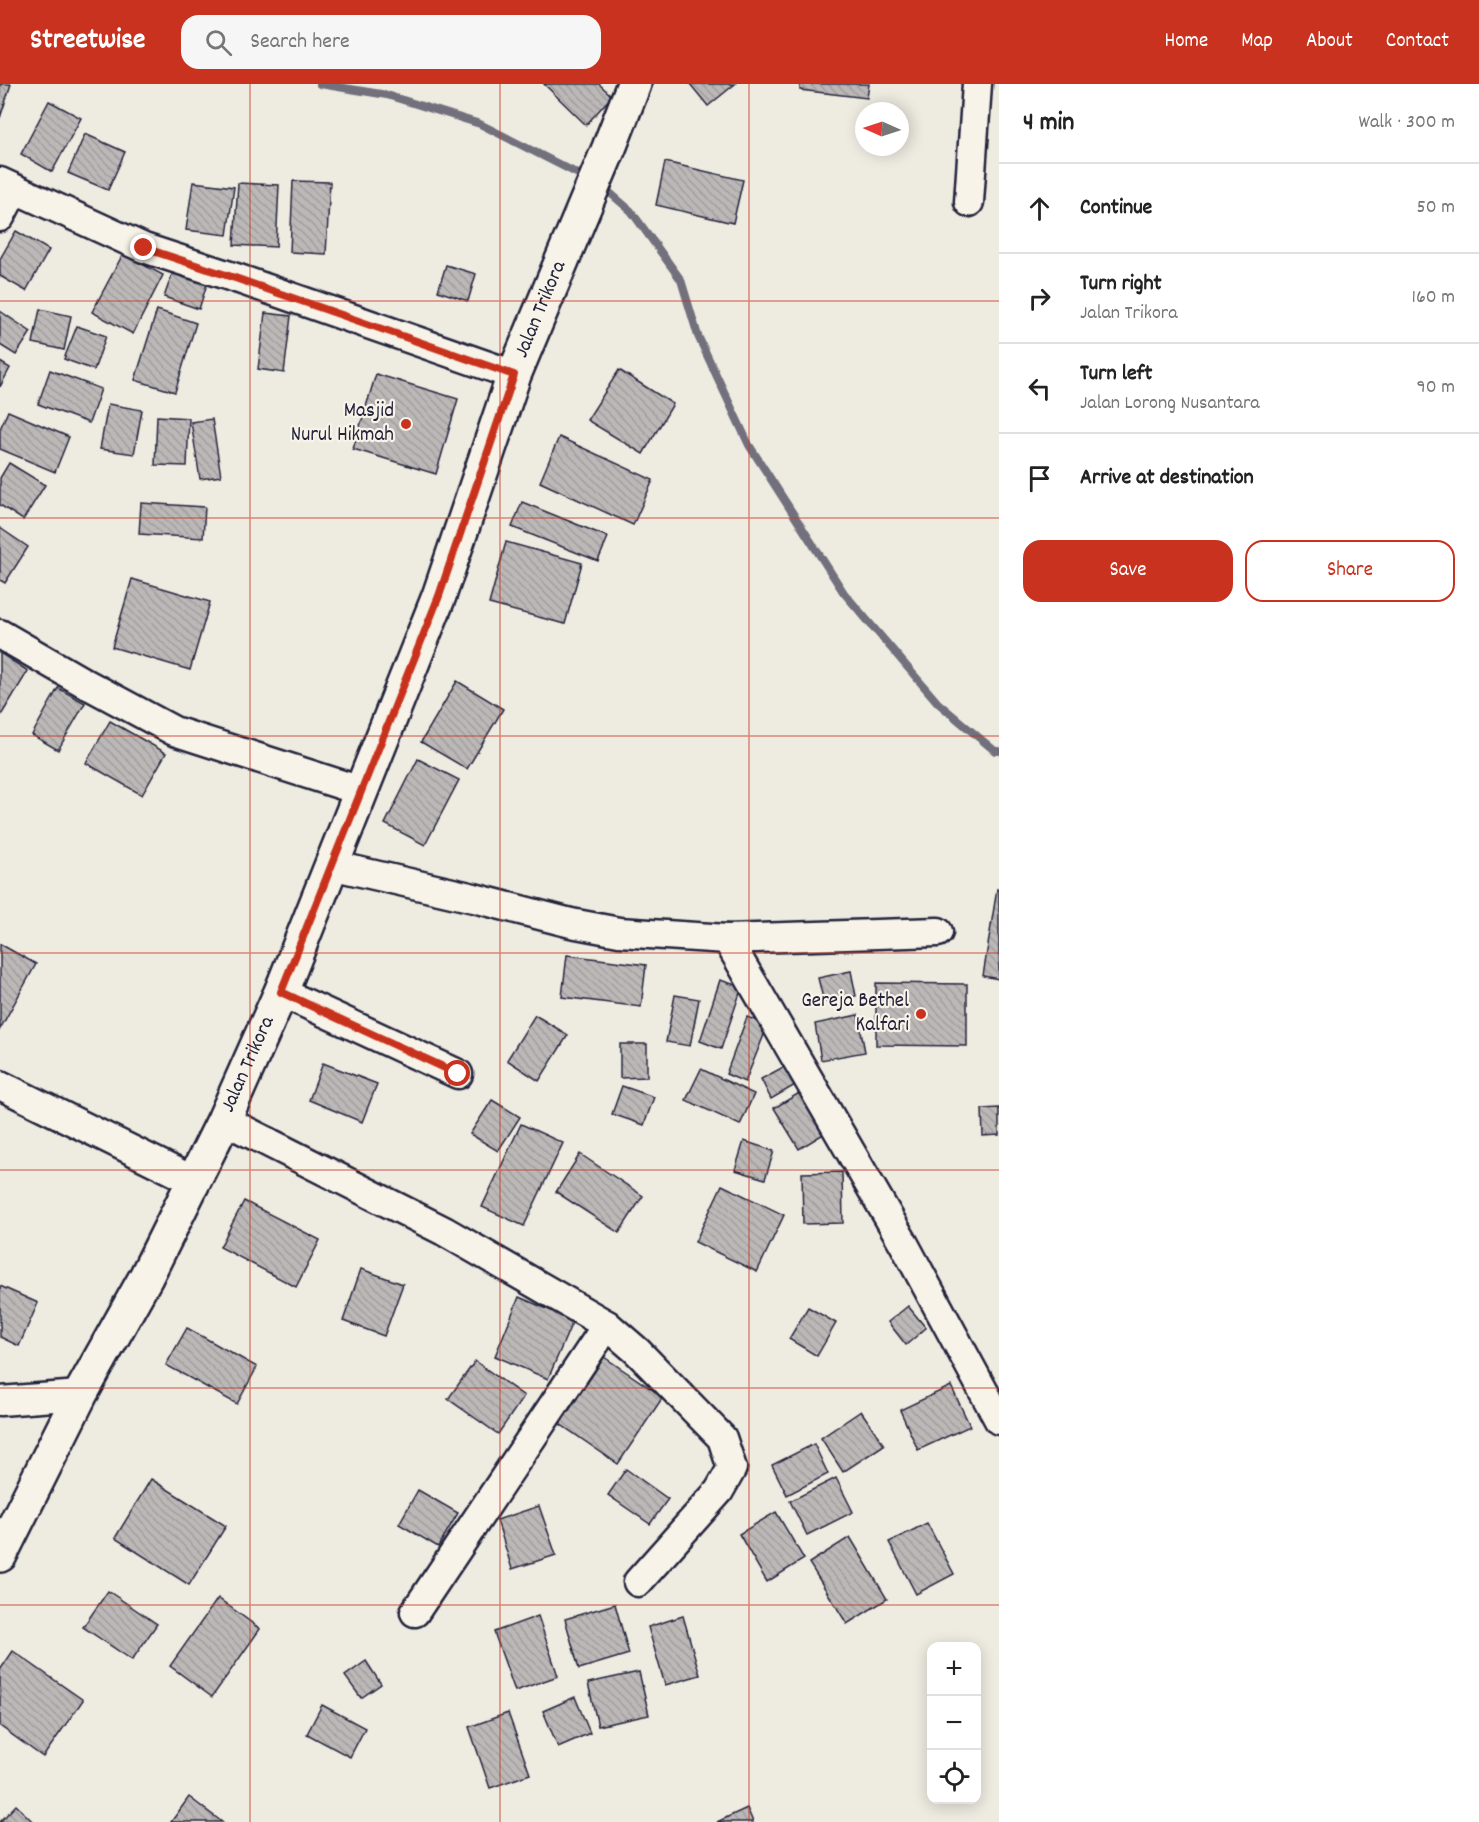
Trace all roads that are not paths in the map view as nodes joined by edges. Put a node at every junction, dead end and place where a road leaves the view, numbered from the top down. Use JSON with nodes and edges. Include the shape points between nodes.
{"nodes":[{"id":1,"x":634,"y":84,"type":"edge"},
{"id":2,"x":977,"y":84,"type":"edge"},
{"id":3,"x":7,"y":186,"type":"edge"},
{"id":4,"x":969,"y":202,"type":"dead end"},
{"id":5,"x":0,"y":217,"type":"edge"},
{"id":6,"x":514,"y":375,"type":"junction"},
{"id":7,"x":0,"y":634,"type":"edge"},
{"id":8,"x":361,"y":791,"type":"junction"},
{"id":9,"x":332,"y":865,"type":"junction"},
{"id":10,"x":938,"y":932,"type":"dead end"},
{"id":11,"x":727,"y":939,"type":"junction"},
{"id":12,"x":281,"y":992,"type":"junction"},
{"id":13,"x":458,"y":1074,"type":"dead end"},
{"id":14,"x":0,"y":1085,"type":"edge"},
{"id":15,"x":224,"y":1120,"type":"junction"},
{"id":16,"x":194,"y":1181,"type":"junction"},
{"id":17,"x":607,"y":1325,"type":"junction"},
{"id":18,"x":80,"y":1395,"type":"junction"},
{"id":19,"x":0,"y":1401,"type":"edge"},
{"id":20,"x":999,"y":1420,"type":"edge"},
{"id":21,"x":0,"y":1555,"type":"edge"},
{"id":22,"x":638,"y":1582,"type":"dead end"},
{"id":23,"x":415,"y":1612,"type":"dead end"}],
"edges":[{"from":1,"to":6,"type":"street","name":"Jalan Trikora"},
{"from":2,"to":4,"type":"street"},
{"from":3,"to":5,"type":"street"},
{"from":3,"to":6,"type":"street","via":[[144,248]]},
{"from":6,"to":8,"type":"street","name":"Jalan Trikora","via":[[439,596]]},
{"from":7,"to":8,"type":"street","via":[[174,731]]},
{"from":8,"to":9,"type":"street","name":"Jalan Trikora"},
{"from":9,"to":11,"type":"street","via":[[619,932]]},
{"from":9,"to":12,"type":"street","name":"Jalan Trikora"},
{"from":10,"to":11,"type":"street"},
{"from":11,"to":20,"type":"street","via":[[904,1244]]},
{"from":12,"to":13,"type":"street"},
{"from":12,"to":15,"type":"street","name":"Jalan Trikora"},
{"from":14,"to":16,"type":"street"},
{"from":15,"to":16,"type":"street","name":"Jalan Trikora"},
{"from":15,"to":17,"type":"street","via":[[444,1232]]},
{"from":16,"to":18,"type":"street","name":"Jalan Trikora"},
{"from":17,"to":22,"type":"street","via":[[722,1438],[732,1468],[719,1491]]},
{"from":17,"to":23,"type":"street"},
{"from":18,"to":19,"type":"street"},
{"from":18,"to":21,"type":"street","name":"Jalan Trikora"}]}
